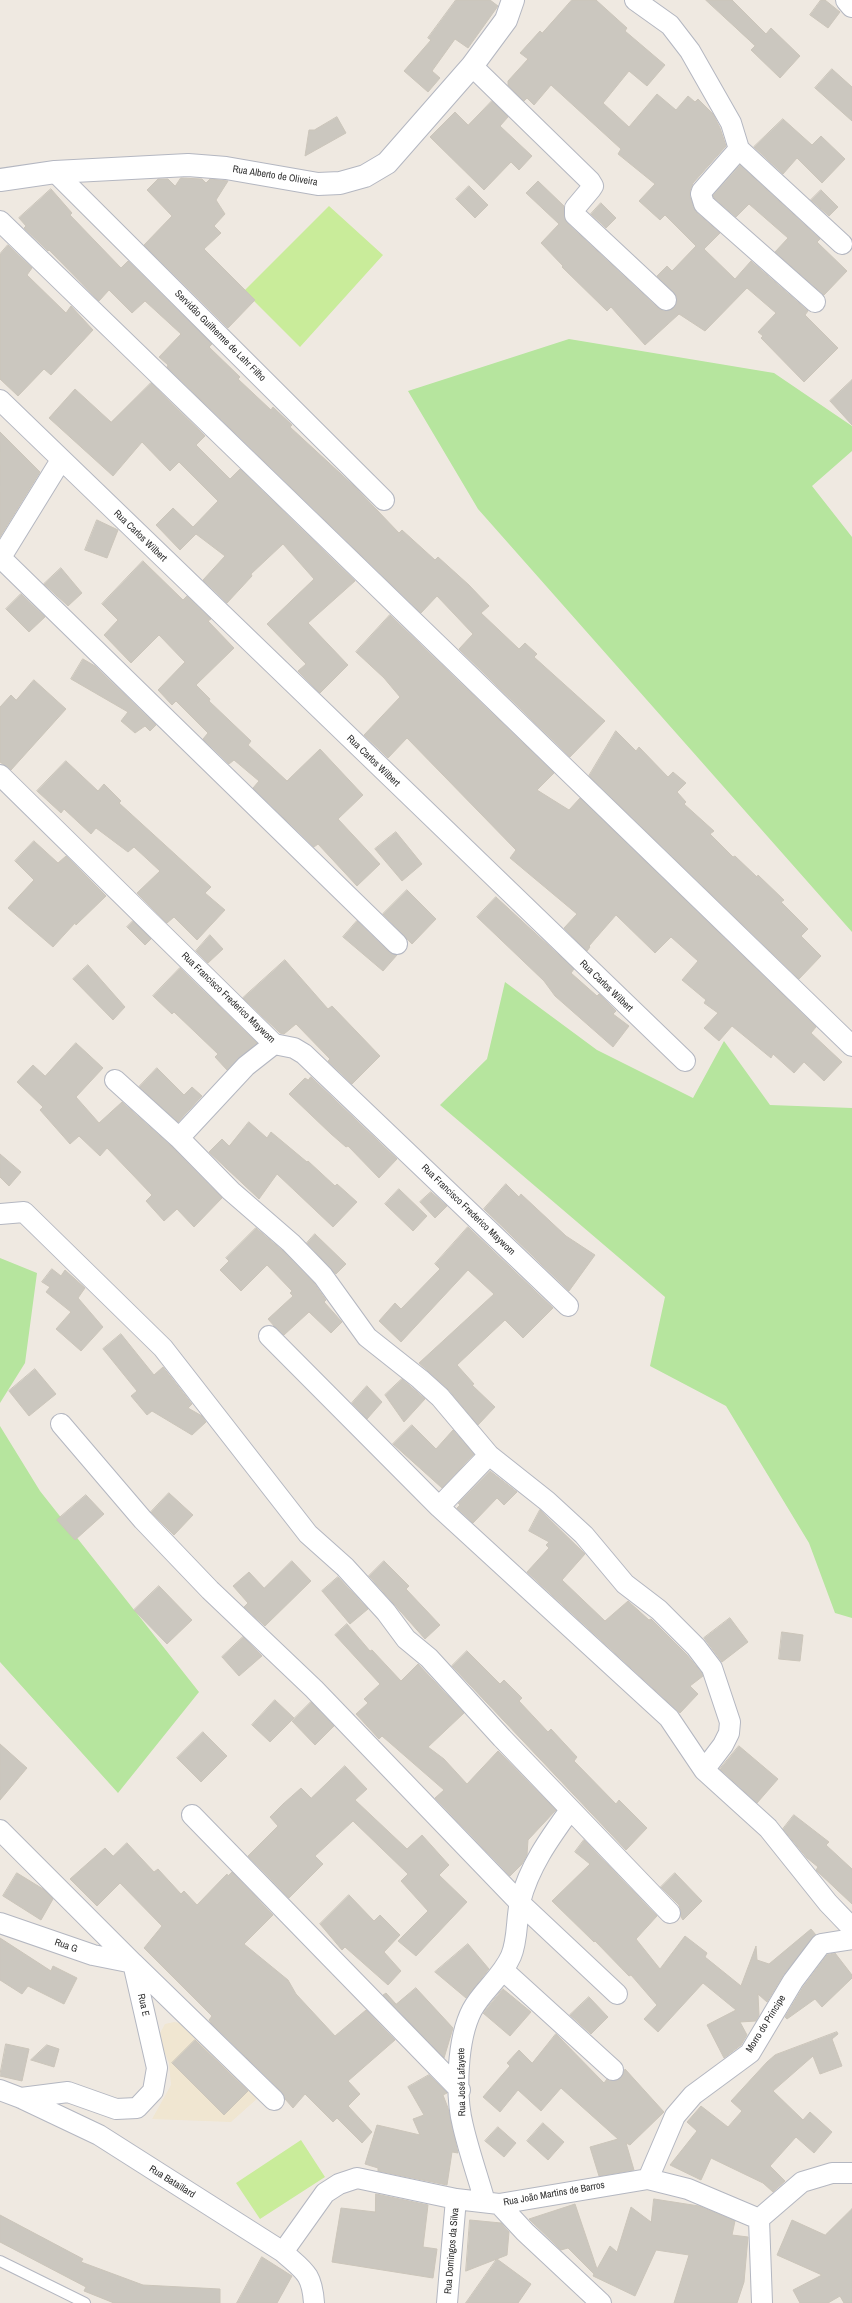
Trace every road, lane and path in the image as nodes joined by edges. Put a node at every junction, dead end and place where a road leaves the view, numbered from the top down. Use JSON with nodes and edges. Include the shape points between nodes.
{"nodes":[{"id":1,"x":514,"y":0,"type":"edge"},
{"id":2,"x":635,"y":0,"type":"edge"},
{"id":3,"x":847,"y":0,"type":"edge"},
{"id":4,"x":852,"y":6,"type":"edge"},
{"id":5,"x":472,"y":66,"type":"junction"},
{"id":6,"x":739,"y":149,"type":"junction"},
{"id":7,"x":55,"y":172,"type":"junction"},
{"id":8,"x":0,"y":180,"type":"edge"},
{"id":9,"x":0,"y":221,"type":"edge"},
{"id":10,"x":842,"y":244,"type":"dead end"},
{"id":11,"x":666,"y":300,"type":"dead end"},
{"id":12,"x":815,"y":302,"type":"dead end"},
{"id":13,"x":0,"y":400,"type":"edge"},
{"id":14,"x":62,"y":460,"type":"junction"},
{"id":15,"x":384,"y":500,"type":"dead end"},
{"id":16,"x":0,"y":775,"type":"edge"},
{"id":17,"x":397,"y":944,"type":"dead end"},
{"id":18,"x":274,"y":1044,"type":"junction"},
{"id":19,"x":852,"y":1046,"type":"edge"},
{"id":20,"x":685,"y":1061,"type":"dead end"},
{"id":21,"x":115,"y":1080,"type":"dead end"},
{"id":22,"x":179,"y":1138,"type":"junction"},
{"id":23,"x":0,"y":1214,"type":"edge"},
{"id":24,"x":568,"y":1306,"type":"dead end"},
{"id":25,"x":269,"y":1336,"type":"dead end"},
{"id":26,"x":61,"y":1424,"type":"dead end"},
{"id":27,"x":489,"y":1455,"type":"junction"},
{"id":28,"x":439,"y":1507,"type":"junction"},
{"id":29,"x":704,"y":1770,"type":"junction"},
{"id":30,"x":570,"y":1810,"type":"junction"},
{"id":31,"x":192,"y":1815,"type":"dead end"},
{"id":32,"x":0,"y":1830,"type":"edge"},
{"id":33,"x":520,"y":1903,"type":"junction"},
{"id":34,"x":670,"y":1913,"type":"dead end"},
{"id":35,"x":0,"y":1923,"type":"edge"},
{"id":36,"x":852,"y":1928,"type":"edge"},
{"id":37,"x":852,"y":1939,"type":"edge"},
{"id":38,"x":134,"y":1963,"type":"junction"},
{"id":39,"x":503,"y":1970,"type":"junction"},
{"id":40,"x":617,"y":1994,"type":"dead end"},
{"id":41,"x":613,"y":2070,"type":"dead end"},
{"id":42,"x":0,"y":2090,"type":"edge"},
{"id":43,"x":460,"y":2090,"type":"junction"},
{"id":44,"x":21,"y":2098,"type":"junction"},
{"id":45,"x":274,"y":2100,"type":"dead end"},
{"id":46,"x":852,"y":2173,"type":"edge"},
{"id":47,"x":648,"y":2179,"type":"junction"},
{"id":48,"x":456,"y":2199,"type":"junction"},
{"id":49,"x":492,"y":2203,"type":"junction"},
{"id":50,"x":759,"y":2219,"type":"junction"},
{"id":51,"x":283,"y":2252,"type":"junction"},
{"id":52,"x":0,"y":2261,"type":"edge"},
{"id":53,"x":85,"y":2303,"type":"edge"},
{"id":54,"x":314,"y":2303,"type":"edge"},
{"id":55,"x":447,"y":2303,"type":"edge"},
{"id":56,"x":601,"y":2303,"type":"edge"},
{"id":57,"x":762,"y":2303,"type":"edge"}],
"edges":[{"from":1,"to":5,"type":"street","name":"Rua Alberto de Oliveira","via":[[506,20]]},
{"from":2,"to":6,"type":"street","via":[[670,25],[690,51],[720,101],[731,123]]},
{"from":3,"to":4,"type":"street"},
{"from":5,"to":7,"type":"street","name":"Rua Alberto de Oliveira","via":[[387,163],[365,176],[340,183],[318,184],[226,168],[188,165]]},
{"from":5,"to":11,"type":"street","via":[[590,181],[593,186],[575,208],[575,215]]},
{"from":6,"to":10,"type":"street"},
{"from":6,"to":12,"type":"street","via":[[702,191],[704,204]]},
{"from":7,"to":8,"type":"street","name":"Rua Alberto de Oliveira"},
{"from":7,"to":15,"type":"street","name":"Servidão Guilherme de Lahr Filho"},
{"from":9,"to":19,"type":"street"},
{"from":13,"to":14,"type":"street","name":"Rua Carlos Wilbert"},
{"from":14,"to":17,"type":"street","via":[[3,554],[4,560]]},
{"from":14,"to":20,"type":"street","name":"Rua Carlos Wilbert"},
{"from":16,"to":18,"type":"street","name":"Rua Francisco Frederico Maywom"},
{"from":18,"to":22,"type":"street","via":[[246,1066]]},
{"from":18,"to":24,"type":"street","name":"Rua Francisco Frederico Maywom","via":[[294,1048],[304,1054]]},
{"from":21,"to":22,"type":"street"},
{"from":22,"to":27,"type":"street","via":[[231,1191],[291,1243],[323,1276],[367,1337],[440,1398]]},
{"from":23,"to":30,"type":"street","via":[[24,1212],[163,1348],[308,1534],[345,1567],[386,1612],[406,1639],[429,1658]]},
{"from":25,"to":28,"type":"street"},
{"from":26,"to":33,"type":"street","via":[[153,1531],[314,1690]]},
{"from":27,"to":28,"type":"street"},
{"from":27,"to":29,"type":"street","via":[[584,1535],[626,1584],[673,1624],[712,1668],[730,1722],[729,1733],[723,1745]]},
{"from":28,"to":29,"type":"street","via":[[669,1718]]},
{"from":29,"to":36,"type":"street","via":[[768,1828],[828,1903]]},
{"from":30,"to":33,"type":"street","name":"Rua José Lafayete","via":[[544,1845],[532,1867]]},
{"from":30,"to":34,"type":"street"},
{"from":31,"to":43,"type":"street"},
{"from":32,"to":38,"type":"street"},
{"from":33,"to":39,"type":"street","name":"Rua José Lafayete","via":[[511,1956]]},
{"from":33,"to":40,"type":"street"},
{"from":35,"to":38,"type":"street","name":"Rua G","via":[[93,1955]]},
{"from":37,"to":47,"type":"street","name":"Morro do Principe","via":[[821,1944],[793,1981],[750,2053],[693,2094],[675,2116]]},
{"from":38,"to":44,"type":"street","name":"Rua E","via":[[157,2068],[153,2091],[137,2108],[116,2109],[68,2092]]},
{"from":38,"to":45,"type":"street"},
{"from":39,"to":41,"type":"street"},
{"from":39,"to":43,"type":"street","name":"Rua José Lafayete","via":[[473,2009],[466,2024],[461,2040]]},
{"from":42,"to":44,"type":"street","name":"Rua Bataillard"},
{"from":43,"to":49,"type":"street","name":"Rua José Lafayete","via":[[463,2125]]},
{"from":44,"to":51,"type":"street","name":"Rua Bataillard","via":[[99,2134]]},
{"from":46,"to":50,"type":"street","via":[[832,2173],[802,2182]]},
{"from":47,"to":49,"type":"street","name":"Rua João Martins de Barros"},
{"from":47,"to":50,"type":"street","name":"Rua João Martins de Barros","via":[[688,2189]]},
{"from":48,"to":49,"type":"street","name":"Rua João Martins de Barros"},
{"from":48,"to":51,"type":"street","name":"Rua João Martins de Barros","via":[[357,2178],[339,2184],[325,2193]]},
{"from":48,"to":55,"type":"street","name":"Rua Domingos da Silva"},
{"from":49,"to":56,"type":"street"},
{"from":50,"to":57,"type":"street"},
{"from":51,"to":54,"type":"street","name":"Rua Bataillard","via":[[309,2274]]},
{"from":52,"to":53,"type":"lane"}]}
